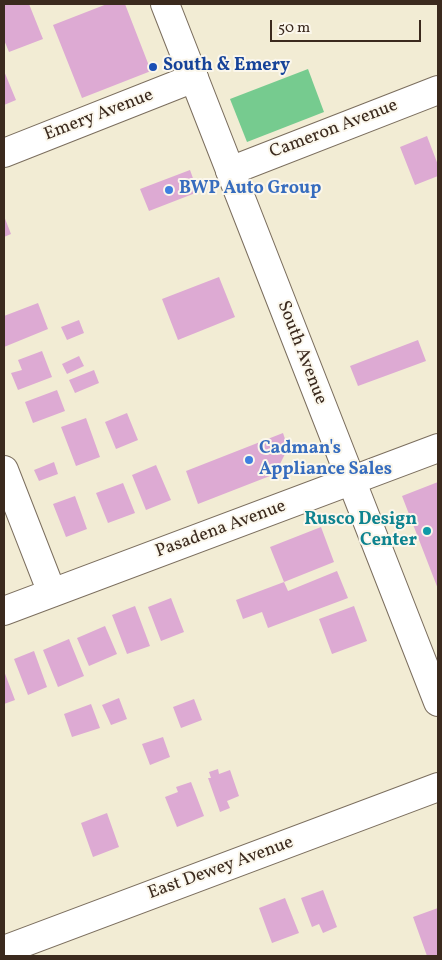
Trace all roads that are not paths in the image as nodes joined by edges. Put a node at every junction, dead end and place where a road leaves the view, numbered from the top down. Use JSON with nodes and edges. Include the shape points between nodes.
{"nodes":[{"id":1,"x":165,"y":4,"type":"edge"},
{"id":2,"x":194,"y":78,"type":"junction"},
{"id":3,"x":438,"y":90,"type":"edge"},
{"id":4,"x":4,"y":153,"type":"edge"},
{"id":5,"x":230,"y":171,"type":"junction"},
{"id":6,"x":438,"y":448,"type":"edge"},
{"id":7,"x":4,"y":470,"type":"edge"},
{"id":8,"x":352,"y":481,"type":"junction"},
{"id":9,"x":52,"y":593,"type":"junction"},
{"id":10,"x":4,"y":611,"type":"edge"},
{"id":11,"x":438,"y":702,"type":"edge"},
{"id":12,"x":438,"y":787,"type":"edge"},
{"id":13,"x":4,"y":950,"type":"edge"}],
"edges":[{"from":1,"to":2,"type":"street","name":"South Avenue"},
{"from":2,"to":4,"type":"street","name":"Emery Avenue"},
{"from":2,"to":5,"type":"street","name":"South Avenue"},
{"from":3,"to":5,"type":"street","name":"Cameron Avenue"},
{"from":5,"to":8,"type":"street","name":"South Avenue"},
{"from":6,"to":8,"type":"street","name":"Pasadena Avenue"},
{"from":7,"to":9,"type":"street"},
{"from":8,"to":9,"type":"street","name":"Pasadena Avenue"},
{"from":8,"to":11,"type":"street","name":"South Avenue"},
{"from":9,"to":10,"type":"street","name":"Pasadena Avenue"},
{"from":12,"to":13,"type":"street","name":"East Dewey Avenue"}]}
